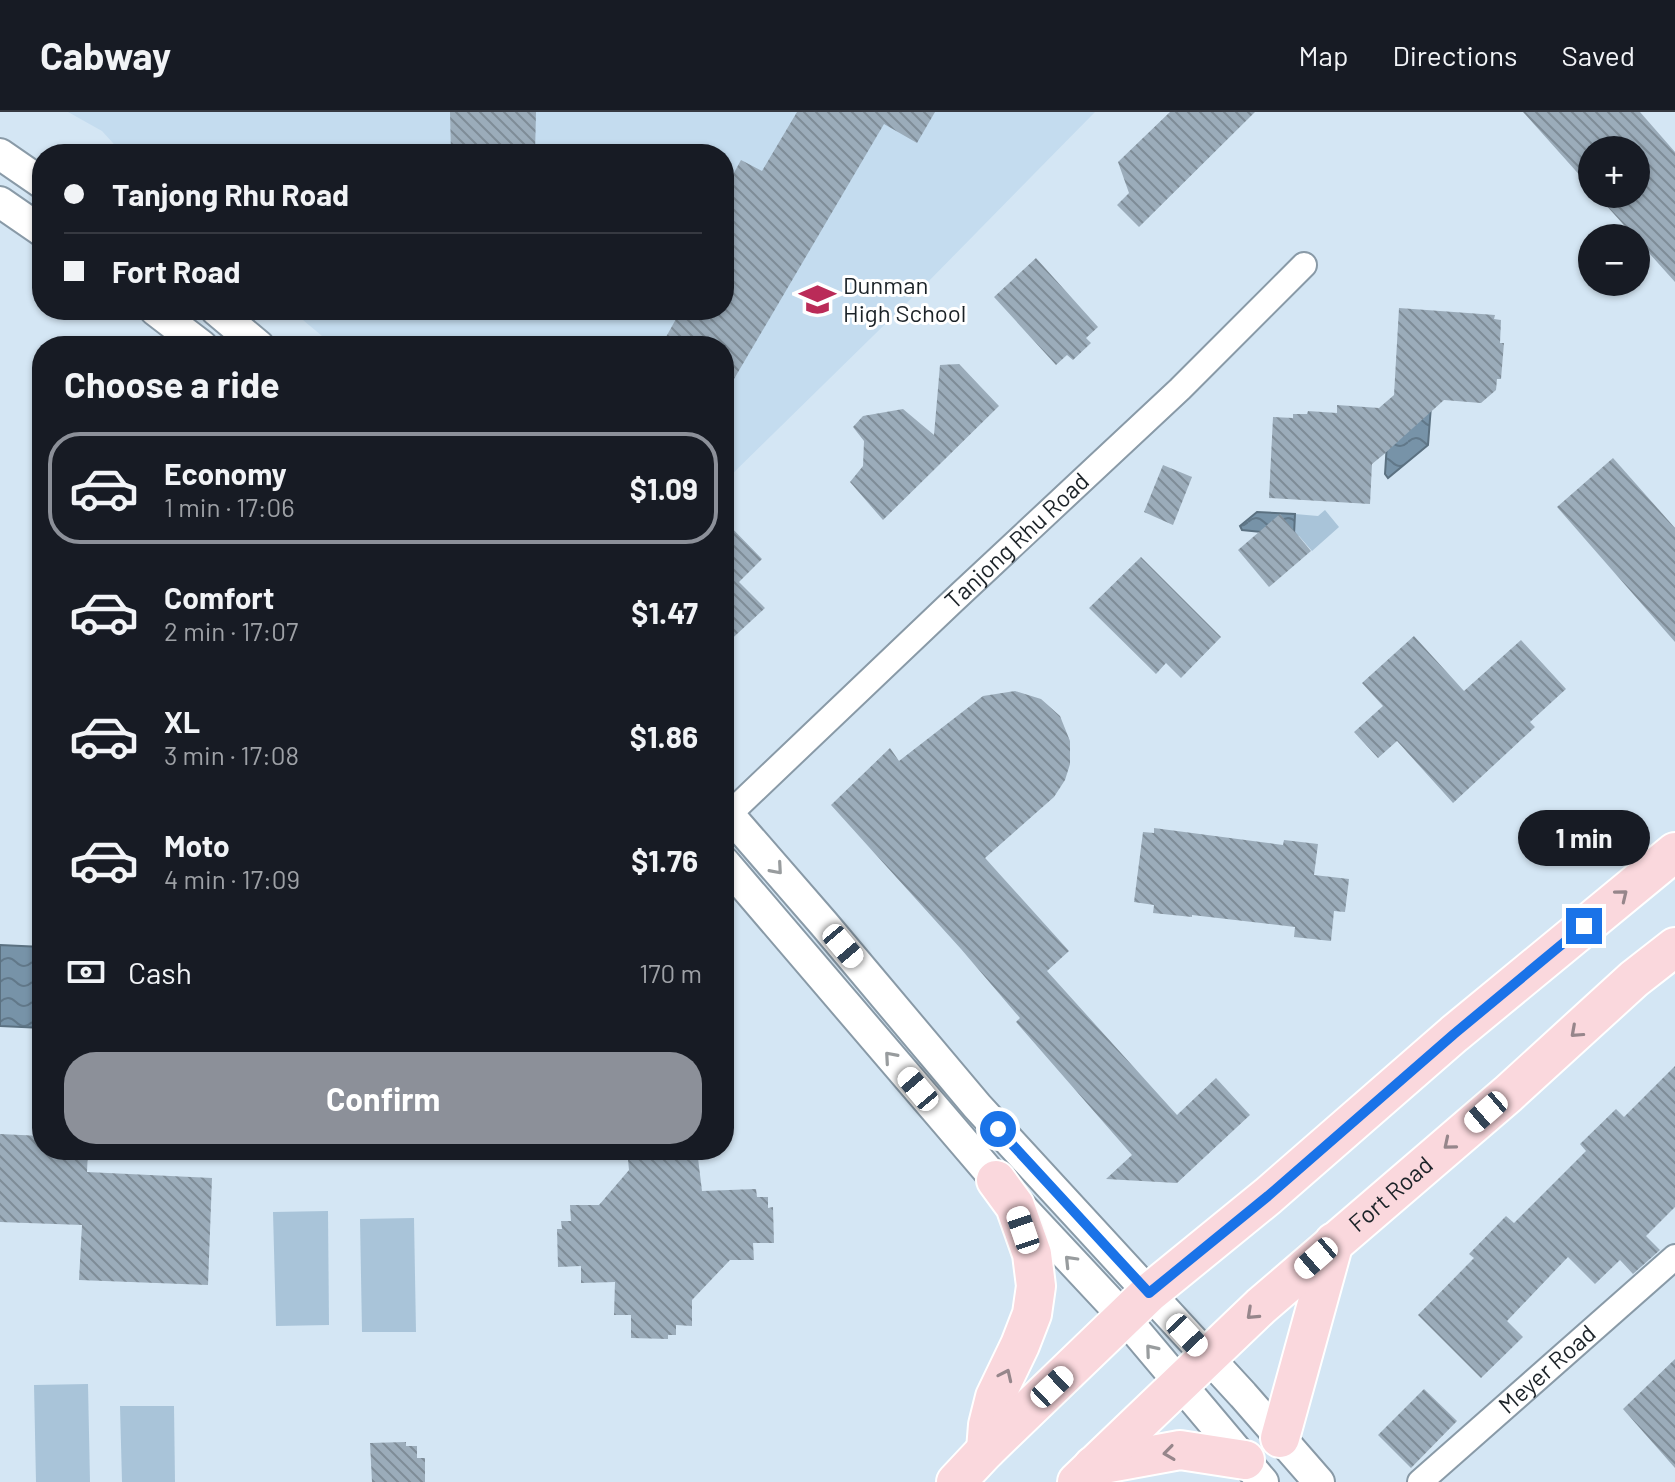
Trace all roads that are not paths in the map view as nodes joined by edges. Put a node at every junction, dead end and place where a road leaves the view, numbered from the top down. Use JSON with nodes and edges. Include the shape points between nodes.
{"nodes":[{"id":1,"x":0,"y":154,"type":"edge"},
{"id":2,"x":32,"y":176,"type":"edge"},
{"id":3,"x":0,"y":202,"type":"edge"},
{"id":4,"x":32,"y":224,"type":"edge"},
{"id":5,"x":1304,"y":265,"type":"dead end"},
{"id":6,"x":168,"y":320,"type":"edge"},
{"id":7,"x":228,"y":320,"type":"edge"},
{"id":8,"x":189,"y":336,"type":"edge"},
{"id":9,"x":247,"y":336,"type":"edge"},
{"id":10,"x":734,"y":806,"type":"edge"},
{"id":11,"x":734,"y":823,"type":"edge"},
{"id":12,"x":1675,"y":852,"type":"edge"},
{"id":13,"x":734,"y":874,"type":"edge"},
{"id":14,"x":1675,"y":947,"type":"edge"},
{"id":15,"x":996,"y":1180,"type":"junction"},
{"id":16,"x":1334,"y":1242,"type":"junction"},
{"id":17,"x":1675,"y":1257,"type":"edge"},
{"id":18,"x":1136,"y":1305,"type":"junction"},
{"id":19,"x":1207,"y":1356,"type":"junction"},
{"id":20,"x":1178,"y":1383,"type":"junction"},
{"id":21,"x":1280,"y":1438,"type":"junction"},
{"id":22,"x":986,"y":1450,"type":"junction"},
{"id":23,"x":1254,"y":1471,"type":"edge"},
{"id":24,"x":1085,"y":1474,"type":"edge"},
{"id":25,"x":956,"y":1482,"type":"edge"},
{"id":26,"x":1319,"y":1482,"type":"edge"},
{"id":27,"x":1420,"y":1482,"type":"edge"}],
"edges":[{"from":1,"to":2,"type":"street"},
{"from":3,"to":4,"type":"street"},
{"from":5,"to":10,"type":"street","name":"Tanjong Rhu Road","via":[[1180,389]]},
{"from":6,"to":8,"type":"street"},
{"from":7,"to":9,"type":"street"},
{"from":11,"to":18,"type":"street","name":"Tanjong Rhu Road","one_way":true,"via":[[977,1106]]},
{"from":18,"to":12,"type":"main road","one_way":true},
{"from":15,"to":13,"type":"street","name":"Tanjong Rhu Road","one_way":true},
{"from":14,"to":16,"type":"main road","name":"Fort Road","one_way":true},
{"from":18,"to":15,"type":"street","name":"Tanjong Rhu Road","one_way":true},
{"from":22,"to":15,"type":"main road","one_way":true,"via":[[995,1397],[1032,1314],[1036,1286],[1032,1254],[1015,1206]]},
{"from":16,"to":19,"type":"main road","name":"Fort Road","one_way":true},
{"from":16,"to":21,"type":"main road"},
{"from":17,"to":27,"type":"street","name":"Meyer Road"},
{"from":18,"to":19,"type":"street","name":"Tanjong Rhu Road"},
{"from":20,"to":18,"type":"street","name":"Tanjong Rhu Road","one_way":true},
{"from":18,"to":22,"type":"main road"},
{"from":19,"to":20,"type":"main road","name":"Fort Road"},
{"from":19,"to":21,"type":"street"},
{"from":20,"to":23,"type":"street"},
{"from":20,"to":24,"type":"main road","name":"Fort Road"},
{"from":21,"to":26,"type":"street"},
{"from":22,"to":25,"type":"main road"},
{"from":23,"to":24,"type":"main road","one_way":true,"via":[[1180,1450]]}]}
